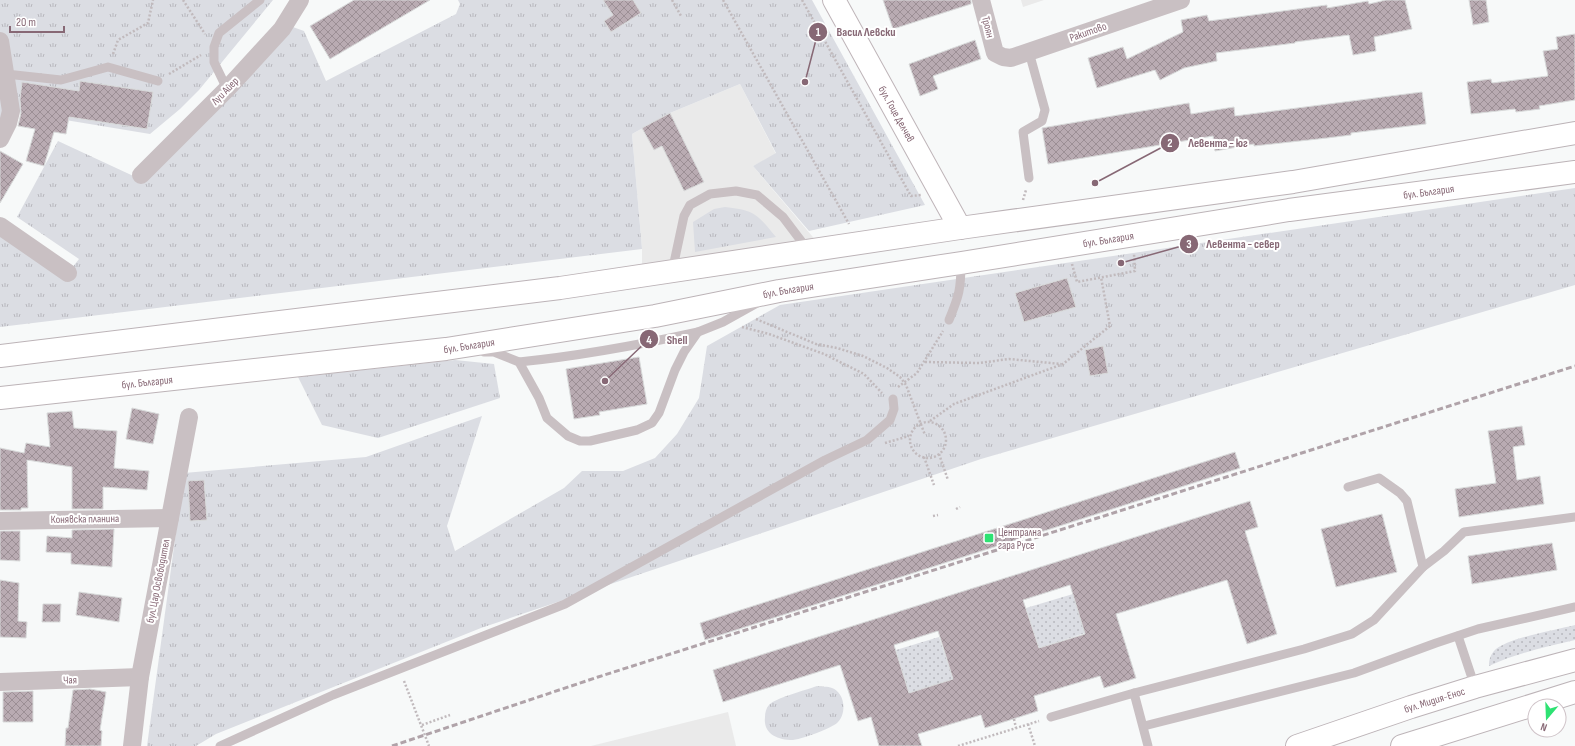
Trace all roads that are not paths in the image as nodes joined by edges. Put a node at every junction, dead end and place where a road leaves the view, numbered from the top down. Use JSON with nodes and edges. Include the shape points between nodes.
{"nodes":[{"id":1,"x":260,"y":0,"type":"edge"},
{"id":2,"x":300,"y":0,"type":"edge"},
{"id":3,"x":834,"y":0,"type":"edge"},
{"id":4,"x":981,"y":0,"type":"edge"},
{"id":5,"x":1181,"y":0,"type":"edge"},
{"id":6,"x":0,"y":41,"type":"edge"},
{"id":7,"x":1029,"y":52,"type":"junction"},
{"id":8,"x":995,"y":53,"type":"joint"},
{"id":9,"x":6,"y":74,"type":"junction"},
{"id":10,"x":158,"y":81,"type":"road end"},
{"id":11,"x":227,"y":89,"type":"junction"},
{"id":12,"x":1575,"y":132,"type":"edge"},
{"id":13,"x":0,"y":139,"type":"edge"},
{"id":14,"x":1575,"y":172,"type":"edge"},
{"id":15,"x":141,"y":175,"type":"dead end"},
{"id":16,"x":1029,"y":178,"type":"dead end"},
{"id":17,"x":0,"y":226,"type":"edge"},
{"id":18,"x":960,"y":228,"type":"junction"},
{"id":19,"x":809,"y":251,"type":"junction"},
{"id":20,"x":961,"y":263,"type":"junction"},
{"id":21,"x":672,"y":272,"type":"junction"},
{"id":22,"x":68,"y":273,"type":"dead end"},
{"id":23,"x":779,"y":291,"type":"junction"},
{"id":24,"x":950,"y":320,"type":"road end"},
{"id":25,"x":698,"y":332,"type":"junction"},
{"id":26,"x":446,"y":349,"type":"junction"},
{"id":27,"x":0,"y":356,"type":"edge"},
{"id":28,"x":519,"y":362,"type":"junction"},
{"id":29,"x":0,"y":398,"type":"edge"},
{"id":30,"x":893,"y":399,"type":"road end"},
{"id":31,"x":189,"y":417,"type":"dead end"},
{"id":32,"x":1348,"y":488,"type":"dead end"},
{"id":33,"x":1575,"y":517,"type":"edge"},
{"id":34,"x":170,"y":518,"type":"junction"},
{"id":35,"x":0,"y":521,"type":"edge"},
{"id":36,"x":1423,"y":567,"type":"junction"},
{"id":37,"x":1575,"y":607,"type":"edge"},
{"id":38,"x":1458,"y":636,"type":"junction"},
{"id":39,"x":1575,"y":660,"type":"edge"},
{"id":40,"x":140,"y":677,"type":"junction"},
{"id":41,"x":0,"y":682,"type":"edge"},
{"id":42,"x":1475,"y":687,"type":"junction"},
{"id":43,"x":1575,"y":692,"type":"edge"},
{"id":44,"x":1134,"y":693,"type":"junction"},
{"id":45,"x":1411,"y":707,"type":"junction"},
{"id":46,"x":1050,"y":717,"type":"road end"},
{"id":47,"x":1144,"y":726,"type":"junction"},
{"id":48,"x":1425,"y":741,"type":"edge"},
{"id":49,"x":132,"y":746,"type":"edge"},
{"id":50,"x":220,"y":746,"type":"edge"},
{"id":51,"x":1148,"y":746,"type":"edge"},
{"id":52,"x":1297,"y":746,"type":"edge"},
{"id":53,"x":1334,"y":746,"type":"edge"},
{"id":54,"x":1402,"y":746,"type":"edge"}],
"edges":[{"from":1,"to":11,"type":"lane","via":[[219,33],[214,47],[214,62]]},
{"from":2,"to":11,"type":"street","name":"Луи Айер","via":[[282,29]]},
{"from":3,"to":18,"type":"main road","name":"бул. Гоце Делчев"},
{"from":4,"to":8,"type":"street","name":"Троян"},
{"from":5,"to":7,"type":"street","name":"Ракитово"},
{"from":6,"to":9,"type":"street"},
{"from":7,"to":8,"type":"street","name":"Ракитово","via":[[1011,58]]},
{"from":7,"to":16,"type":"lane","via":[[1045,110],[1042,120],[1023,132]]},
{"from":9,"to":10,"type":"lane","via":[[61,80],[108,67]]},
{"from":9,"to":13,"type":"street","via":[[11,111]]},
{"from":11,"to":15,"type":"street","name":"Луи Айер"},
{"from":12,"to":18,"type":"main road","via":[[1293,182]]},
{"from":14,"to":20,"type":"main road","name":"бул. България","via":[[1289,210]]},
{"from":17,"to":22,"type":"street"},
{"from":18,"to":19,"type":"main road"},
{"from":19,"to":21,"type":"main road"},
{"from":19,"to":21,"type":"lane","via":[[783,217],[757,195],[736,191],[710,194],[690,205],[684,216]]},
{"from":20,"to":23,"type":"main road","name":"бул. България"},
{"from":20,"to":24,"type":"lane","via":[[961,285]]},
{"from":21,"to":27,"type":"main road"},
{"from":23,"to":25,"type":"lane","via":[[723,322]]},
{"from":23,"to":26,"type":"main road","name":"бул. България","via":[[655,316]]},
{"from":25,"to":28,"type":"lane","via":[[579,355]]},
{"from":25,"to":28,"type":"lane","via":[[684,352],[659,413],[652,422],[637,430],[590,441],[580,441],[568,436],[547,418]]},
{"from":26,"to":28,"type":"lane","via":[[494,352]]},
{"from":26,"to":29,"type":"main road","name":"бул. България"},
{"from":30,"to":50,"type":"lane","via":[[894,409],[890,420],[867,440],[825,460],[565,604],[333,695]]},
{"from":31,"to":34,"type":"street","name":"бул. Цар Освободител"},
{"from":32,"to":36,"type":"lane","via":[[1379,478],[1400,493],[1407,501]]},
{"from":33,"to":36,"type":"lane","via":[[1464,532]]},
{"from":34,"to":35,"type":"street","name":"Конявска планина"},
{"from":34,"to":40,"type":"street","name":"бул. Цар Освободител"},
{"from":36,"to":44,"type":"lane","via":[[1374,620],[1352,634]]},
{"from":37,"to":38,"type":"lane"},
{"from":38,"to":42,"type":"lane"},
{"from":38,"to":47,"type":"lane","via":[[1354,673]]},
{"from":39,"to":42,"type":"main road","name":"бул. Мидия-Енос"},
{"from":40,"to":41,"type":"street","name":"Чая"},
{"from":40,"to":49,"type":"street","name":"бул. Цар Освободител"},
{"from":42,"to":45,"type":"main road","name":"бул. Мидия-Енос"},
{"from":43,"to":48,"type":"main road"},
{"from":44,"to":46,"type":"lane"},
{"from":44,"to":47,"type":"lane"},
{"from":45,"to":52,"type":"main road","name":"бул. Мидия-Енос"},
{"from":45,"to":53,"type":"main road"},
{"from":47,"to":51,"type":"lane"},
{"from":48,"to":54,"type":"main road"}]}
